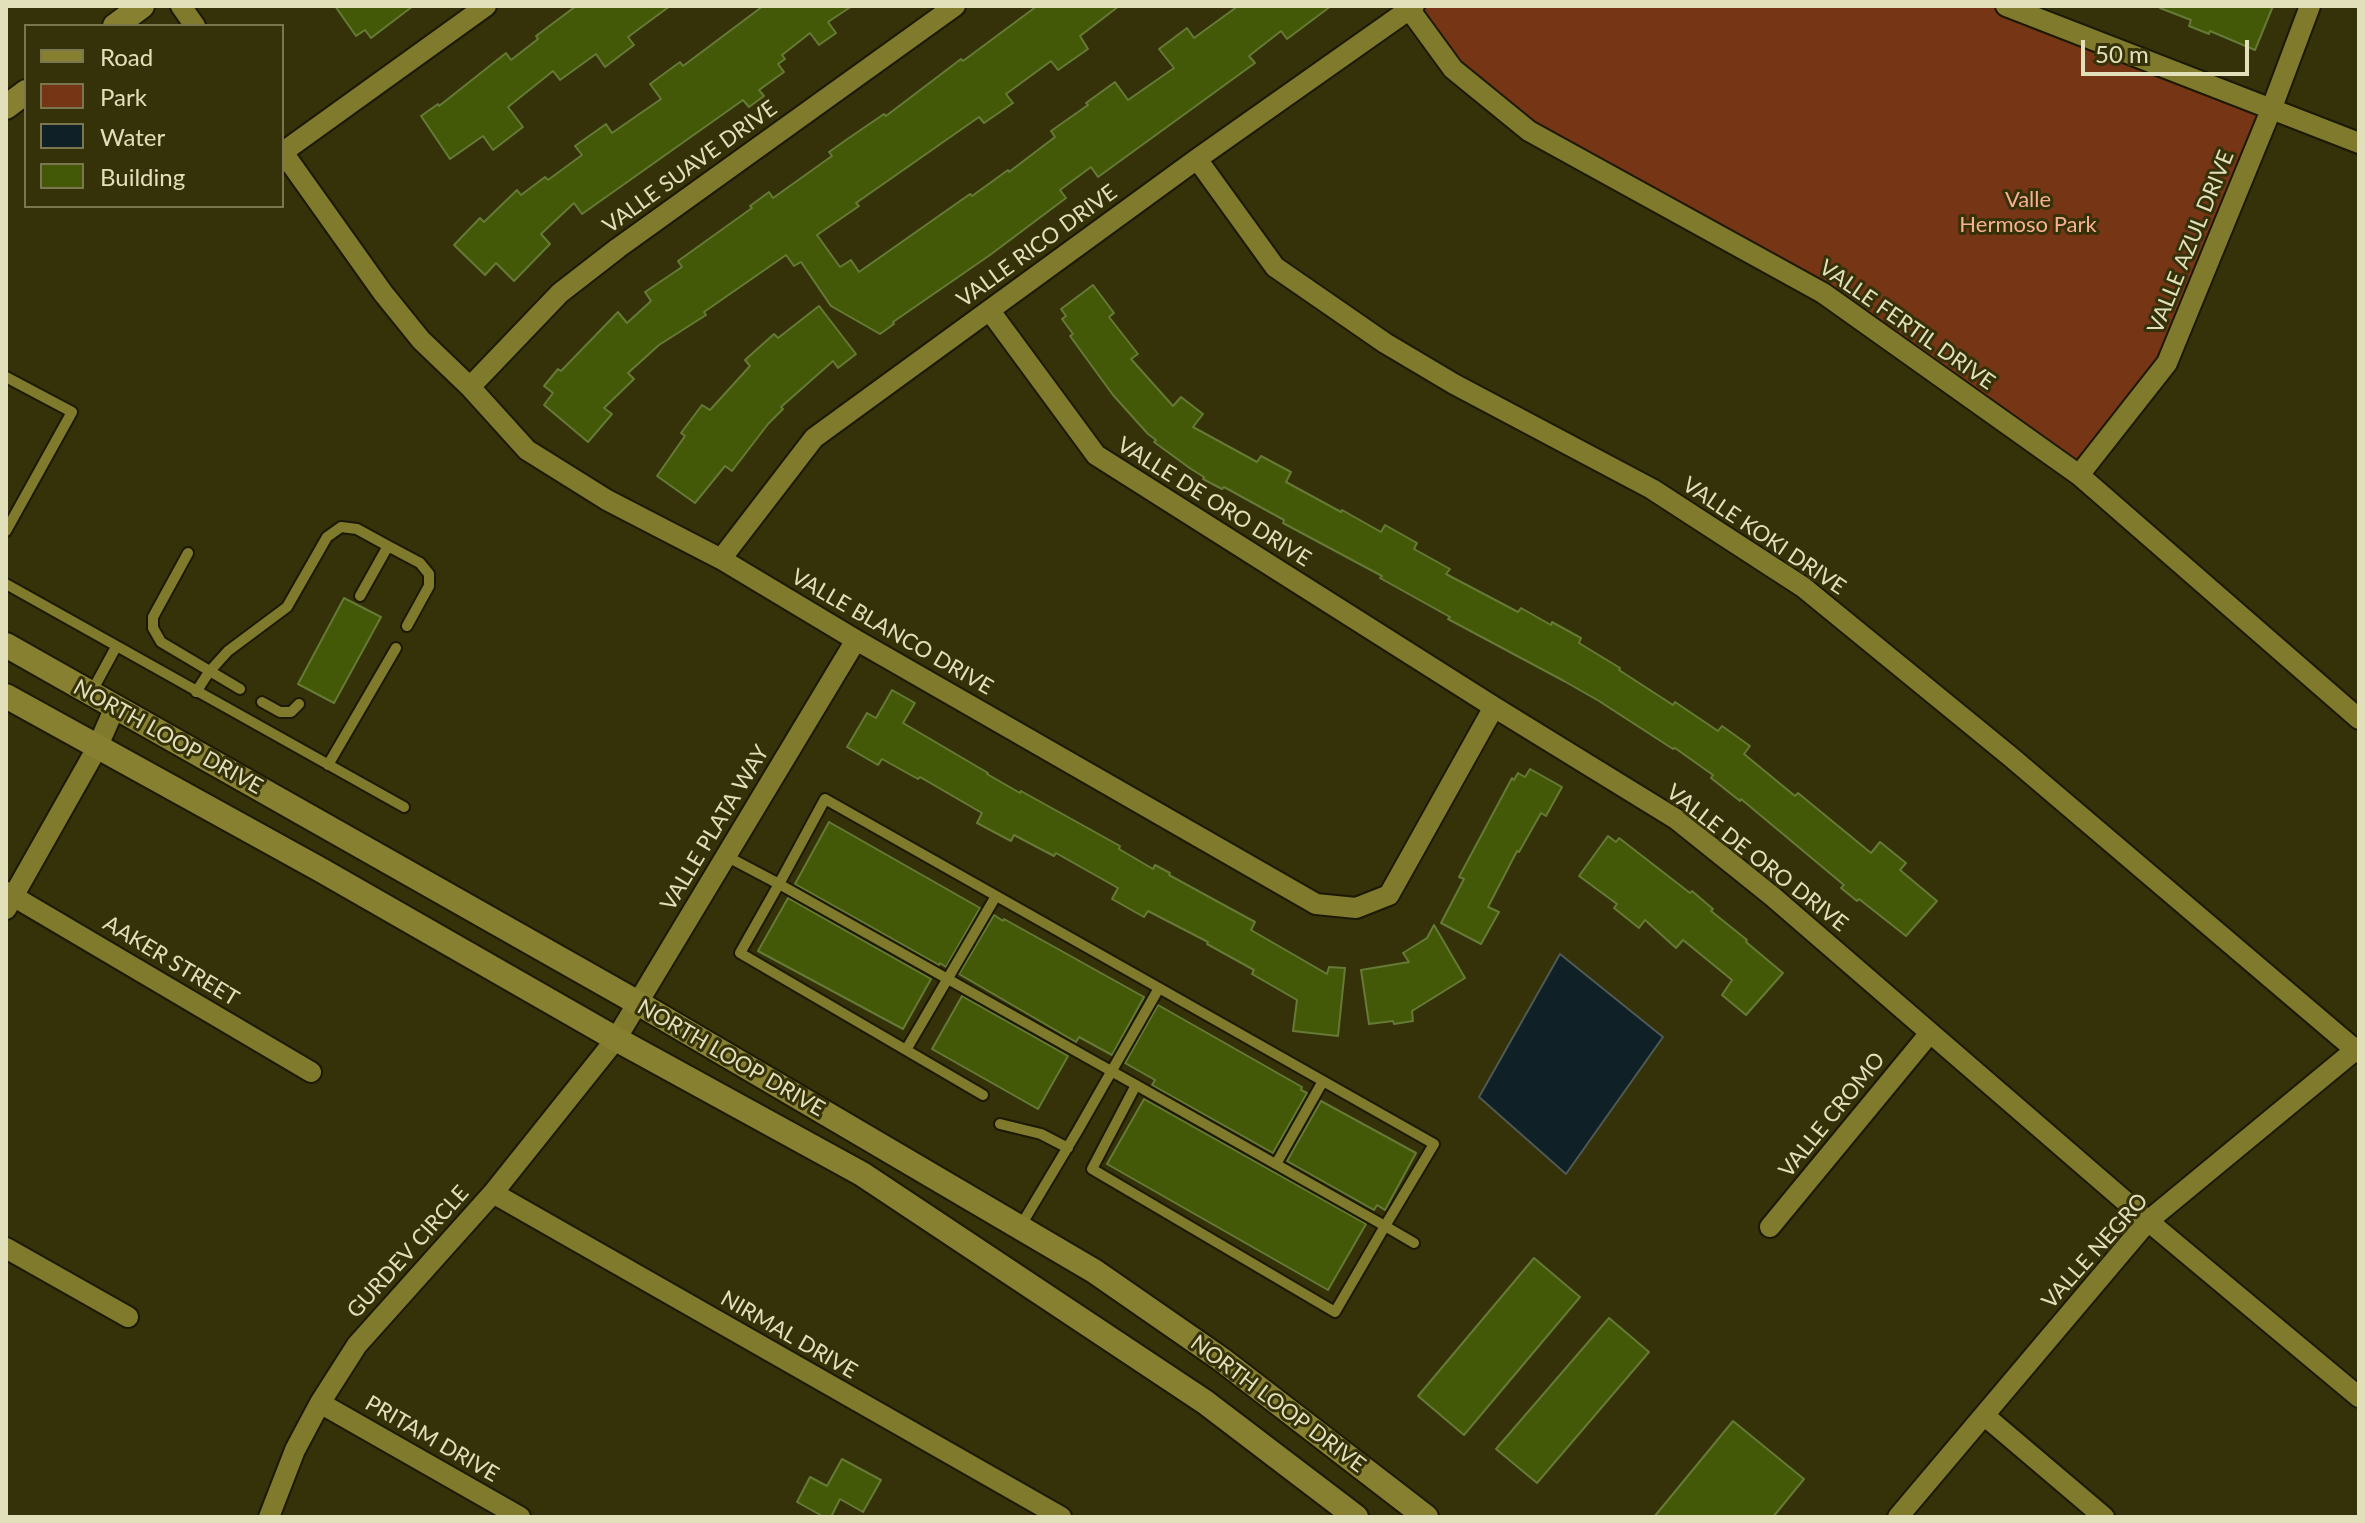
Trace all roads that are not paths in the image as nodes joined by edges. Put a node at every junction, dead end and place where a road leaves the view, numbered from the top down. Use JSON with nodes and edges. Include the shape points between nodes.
{"nodes":[{"id":1,"x":142,"y":6,"type":"edge"},
{"id":2,"x":181,"y":6,"type":"edge"},
{"id":3,"x":486,"y":6,"type":"edge"},
{"id":4,"x":955,"y":6,"type":"edge"},
{"id":5,"x":2006,"y":6,"type":"edge"},
{"id":6,"x":2310,"y":6,"type":"edge"},
{"id":7,"x":1410,"y":7,"type":"edge"},
{"id":8,"x":118,"y":24,"type":"edge"},
{"id":9,"x":194,"y":24,"type":"edge"},
{"id":10,"x":24,"y":94,"type":"edge"},
{"id":11,"x":6,"y":107,"type":"edge"},
{"id":12,"x":2271,"y":110,"type":"junction"},
{"id":13,"x":2359,"y":143,"type":"edge"},
{"id":14,"x":284,"y":150,"type":"edge"},
{"id":15,"x":284,"y":154,"type":"edge"},
{"id":16,"x":1197,"y":159,"type":"junction"},
{"id":17,"x":990,"y":311,"type":"junction"},
{"id":18,"x":6,"y":377,"type":"edge"},
{"id":19,"x":470,"y":387,"type":"junction"},
{"id":20,"x":2079,"y":475,"type":"junction"},
{"id":21,"x":6,"y":531,"type":"edge"},
{"id":22,"x":388,"y":546,"type":"junction"},
{"id":23,"x":188,"y":553,"type":"dead end"},
{"id":24,"x":721,"y":559,"type":"junction"},
{"id":25,"x":6,"y":584,"type":"edge"},
{"id":26,"x":360,"y":596,"type":"dead end"},
{"id":27,"x":407,"y":626,"type":"dead end"},
{"id":28,"x":856,"y":640,"type":"junction"},
{"id":29,"x":6,"y":645,"type":"edge"},
{"id":30,"x":116,"y":647,"type":"junction"},
{"id":31,"x":396,"y":648,"type":"dead end"},
{"id":32,"x":209,"y":672,"type":"junction"},
{"id":33,"x":240,"y":689,"type":"dead end"},
{"id":34,"x":196,"y":692,"type":"junction"},
{"id":35,"x":91,"y":693,"type":"junction"},
{"id":36,"x":6,"y":696,"type":"edge"},
{"id":37,"x":262,"y":702,"type":"dead end"},
{"id":38,"x":299,"y":704,"type":"dead end"},
{"id":39,"x":115,"y":707,"type":"junction"},
{"id":40,"x":1494,"y":707,"type":"junction"},
{"id":41,"x":2359,"y":719,"type":"edge"},
{"id":42,"x":97,"y":748,"type":"junction"},
{"id":43,"x":328,"y":765,"type":"junction"},
{"id":44,"x":404,"y":807,"type":"dead end"},
{"id":45,"x":726,"y":856,"type":"junction"},
{"id":46,"x":779,"y":884,"type":"junction"},
{"id":47,"x":996,"y":896,"type":"junction"},
{"id":48,"x":8,"y":899,"type":"edge"},
{"id":49,"x":948,"y":980,"type":"junction"},
{"id":50,"x":1159,"y":988,"type":"junction"},
{"id":51,"x":638,"y":1003,"type":"junction"},
{"id":52,"x":1930,"y":1033,"type":"junction"},
{"id":53,"x":616,"y":1039,"type":"junction"},
{"id":54,"x":906,"y":1050,"type":"junction"},
{"id":55,"x":2358,"y":1050,"type":"edge"},
{"id":56,"x":311,"y":1072,"type":"dead end"},
{"id":57,"x":1111,"y":1072,"type":"junction"},
{"id":58,"x":1323,"y":1081,"type":"junction"},
{"id":59,"x":1136,"y":1085,"type":"junction"},
{"id":60,"x":983,"y":1095,"type":"dead end"},
{"id":61,"x":1000,"y":1124,"type":"dead end"},
{"id":62,"x":1068,"y":1148,"type":"junction"},
{"id":63,"x":1276,"y":1164,"type":"junction"},
{"id":64,"x":493,"y":1193,"type":"junction"},
{"id":65,"x":2148,"y":1221,"type":"junction"},
{"id":66,"x":1385,"y":1226,"type":"junction"},
{"id":67,"x":1020,"y":1227,"type":"junction"},
{"id":68,"x":1770,"y":1227,"type":"dead end"},
{"id":69,"x":1414,"y":1243,"type":"dead end"},
{"id":70,"x":6,"y":1248,"type":"edge"},
{"id":71,"x":128,"y":1317,"type":"dead end"},
{"id":72,"x":2359,"y":1397,"type":"edge"},
{"id":73,"x":320,"y":1403,"type":"junction"},
{"id":74,"x":1985,"y":1416,"type":"junction"},
{"id":75,"x":269,"y":1517,"type":"edge"},
{"id":76,"x":520,"y":1517,"type":"edge"},
{"id":77,"x":1061,"y":1517,"type":"edge"},
{"id":78,"x":1356,"y":1517,"type":"edge"},
{"id":79,"x":1426,"y":1517,"type":"edge"},
{"id":80,"x":1898,"y":1517,"type":"edge"},
{"id":81,"x":2104,"y":1517,"type":"edge"}],
"edges":[{"from":1,"to":8,"type":"main road"},
{"from":2,"to":9,"type":"street"},
{"from":3,"to":14,"type":"street"},
{"from":4,"to":19,"type":"street","name":"VALLE SUAVE DRIVE","via":[[560,293]]},
{"from":5,"to":12,"type":"street"},
{"from":6,"to":12,"type":"street","name":"VALLE AZUL DRIVE"},
{"from":7,"to":16,"type":"street","name":"VALLE RICO DRIVE"},
{"from":7,"to":20,"type":"street","name":"VALLE FERTIL DRIVE","via":[[1453,69],[1529,131],[1823,293]]},
{"from":10,"to":11,"type":"main road"},
{"from":12,"to":13,"type":"street"},
{"from":12,"to":20,"type":"street","name":"VALLE AZUL DRIVE","via":[[2167,363]]},
{"from":15,"to":19,"type":"street","name":"VALLE BLANCO DRIVE","via":[[383,293],[421,340]]},
{"from":16,"to":17,"type":"street","name":"VALLE RICO DRIVE"},
{"from":16,"to":55,"type":"street","name":"VALLE KOKI DRIVE","via":[[1275,267],[1385,343],[1652,489],[1803,587]]},
{"from":17,"to":24,"type":"street","name":"VALLE RICO DRIVE","via":[[814,438]]},
{"from":17,"to":40,"type":"street","name":"VALLE DE ORO DRIVE","via":[[1096,455]]},
{"from":18,"to":21,"type":"lane","via":[[72,412]]},
{"from":19,"to":24,"type":"street","name":"VALLE BLANCO DRIVE","via":[[527,450],[607,500]]},
{"from":20,"to":41,"type":"street","name":"VALLE FERTIL DRIVE"},
{"from":22,"to":26,"type":"lane"},
{"from":22,"to":27,"type":"lane","via":[[420,563],[429,574],[429,586]]},
{"from":22,"to":32,"type":"lane","via":[[357,529],[341,527],[327,537],[287,607]]},
{"from":23,"to":32,"type":"lane","via":[[153,617],[153,628],[161,642]]},
{"from":24,"to":28,"type":"street","name":"VALLE BLANCO DRIVE"},
{"from":25,"to":30,"type":"lane"},
{"from":28,"to":40,"type":"street","name":"VALLE BLANCO DRIVE","via":[[1316,904],[1356,908],[1389,895]]},
{"from":28,"to":45,"type":"street","name":"VALLE PLATA WAY"},
{"from":29,"to":35,"type":"main road","name":"NORTH LOOP DRIVE"},
{"from":30,"to":34,"type":"lane"},
{"from":30,"to":35,"type":"lane"},
{"from":31,"to":43,"type":"lane"},
{"from":32,"to":33,"type":"lane"},
{"from":32,"to":34,"type":"lane"},
{"from":34,"to":43,"type":"lane"},
{"from":35,"to":39,"type":"main road","name":"NORTH LOOP DRIVE"},
{"from":36,"to":42,"type":"main road","name":"NORTH LOOP DRIVE"},
{"from":37,"to":38,"type":"lane","via":[[280,712],[291,712]]},
{"from":39,"to":42,"type":"street"},
{"from":39,"to":51,"type":"main road","name":"NORTH LOOP DRIVE"},
{"from":40,"to":52,"type":"street","name":"VALLE DE ORO DRIVE","via":[[1676,819]]},
{"from":42,"to":48,"type":"street"},
{"from":42,"to":53,"type":"main road","name":"NORTH LOOP DRIVE"},
{"from":43,"to":44,"type":"lane"},
{"from":45,"to":46,"type":"lane"},
{"from":45,"to":51,"type":"street","name":"VALLE PLATA WAY"},
{"from":46,"to":47,"type":"lane","via":[[825,799]]},
{"from":46,"to":49,"type":"lane"},
{"from":46,"to":54,"type":"lane","via":[[740,953]]},
{"from":47,"to":49,"type":"lane"},
{"from":47,"to":50,"type":"lane"},
{"from":48,"to":56,"type":"street","name":"AAKER STREET"},
{"from":49,"to":54,"type":"lane"},
{"from":49,"to":57,"type":"lane"},
{"from":50,"to":57,"type":"lane"},
{"from":50,"to":58,"type":"lane"},
{"from":51,"to":53,"type":"street","name":"VALLE PLATA WAY"},
{"from":51,"to":67,"type":"main road","name":"NORTH LOOP DRIVE"},
{"from":52,"to":65,"type":"street","name":"VALLE DE ORO DRIVE"},
{"from":52,"to":68,"type":"street","name":"VALLE CROMO"},
{"from":53,"to":64,"type":"street","name":"GURDEV CIRCLE"},
{"from":53,"to":78,"type":"main road","name":"NORTH LOOP DRIVE","via":[[862,1174],[1205,1402]]},
{"from":54,"to":60,"type":"lane"},
{"from":55,"to":65,"type":"street","name":"VALLE NEGRO"},
{"from":57,"to":59,"type":"lane"},
{"from":57,"to":62,"type":"lane"},
{"from":58,"to":63,"type":"lane"},
{"from":58,"to":66,"type":"lane","via":[[1434,1144]]},
{"from":59,"to":63,"type":"lane"},
{"from":59,"to":66,"type":"lane","via":[[1092,1169],[1335,1312]]},
{"from":61,"to":62,"type":"lane","via":[[1041,1134]]},
{"from":62,"to":67,"type":"lane"},
{"from":63,"to":66,"type":"lane"},
{"from":64,"to":73,"type":"street","name":"GURDEV CIRCLE","via":[[357,1345]]},
{"from":64,"to":77,"type":"street","name":"NIRMAL DRIVE"},
{"from":65,"to":72,"type":"street","name":"VALLE DE ORO DRIVE"},
{"from":65,"to":74,"type":"street","name":"VALLE NEGRO"},
{"from":66,"to":69,"type":"lane"},
{"from":67,"to":79,"type":"main road","name":"NORTH LOOP DRIVE","via":[[1221,1359]]},
{"from":70,"to":71,"type":"street"},
{"from":73,"to":75,"type":"street","name":"GURDEV CIRCLE"},
{"from":73,"to":76,"type":"street","name":"PRITAM DRIVE"},
{"from":74,"to":80,"type":"street","name":"VALLE NEGRO"},
{"from":74,"to":81,"type":"street"}]}
